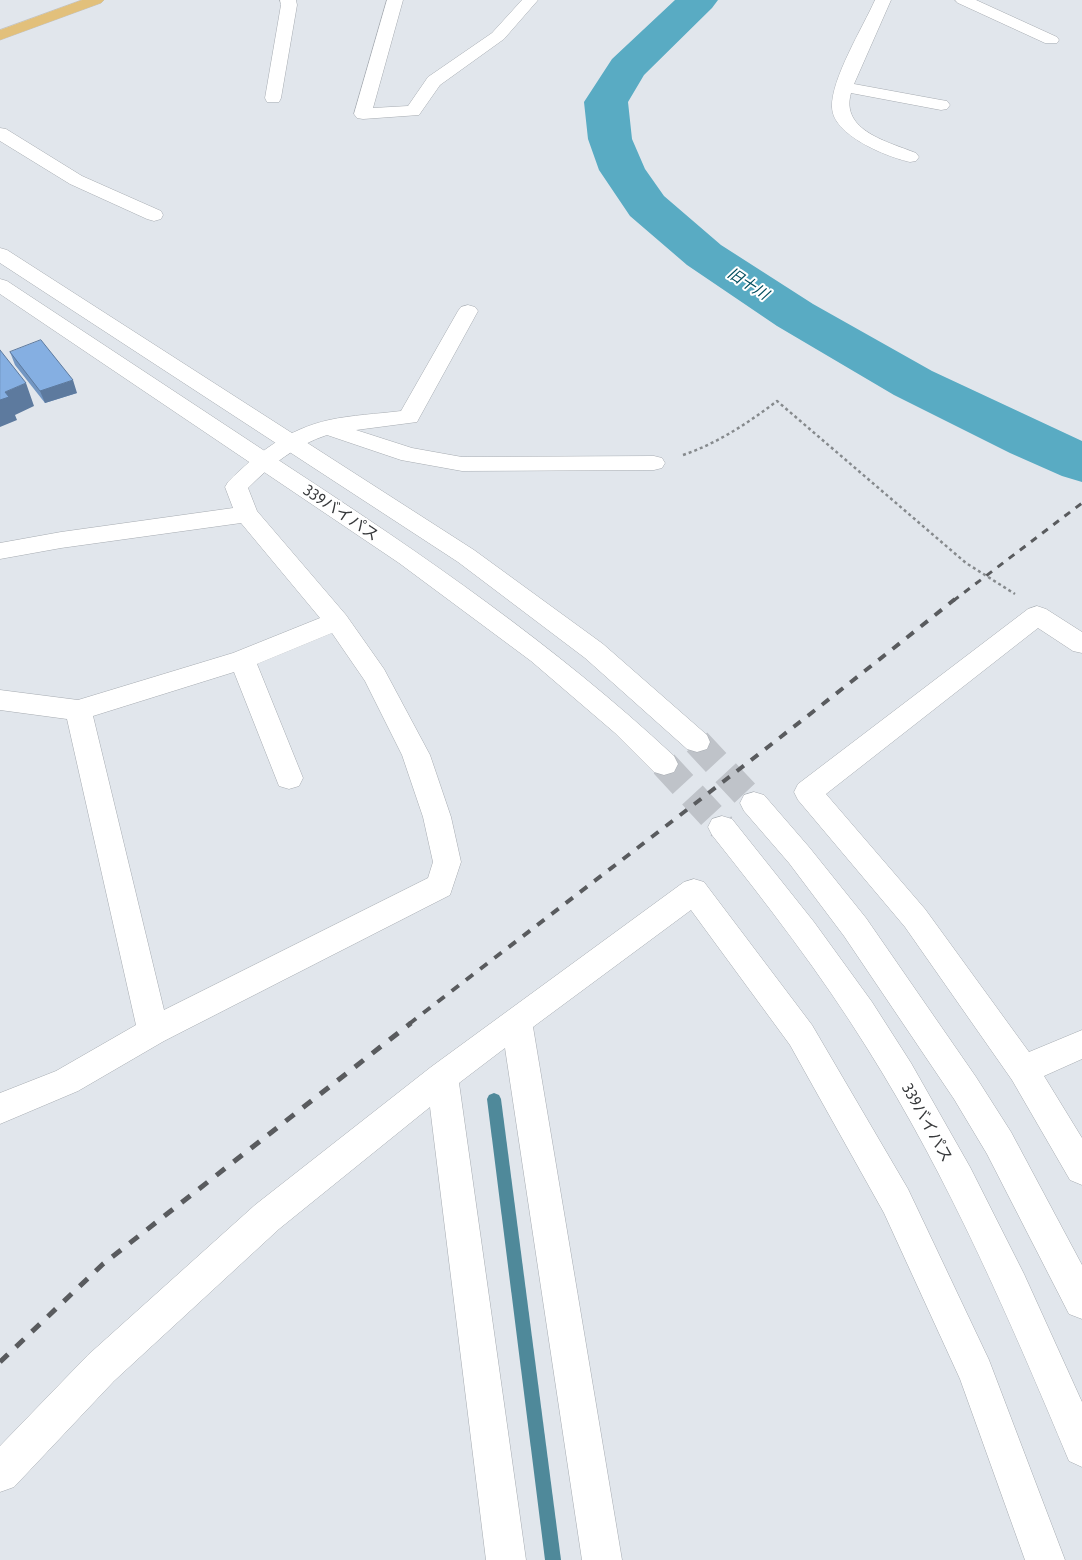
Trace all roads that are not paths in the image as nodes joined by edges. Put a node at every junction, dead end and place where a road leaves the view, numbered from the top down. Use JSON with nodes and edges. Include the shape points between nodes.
{"nodes":[{"id":1,"x":96,"y":0,"type":"edge"},
{"id":2,"x":288,"y":0,"type":"edge"},
{"id":3,"x":395,"y":0,"type":"edge"},
{"id":4,"x":530,"y":0,"type":"edge"},
{"id":5,"x":883,"y":0,"type":"edge"},
{"id":6,"x":963,"y":0,"type":"edge"},
{"id":7,"x":0,"y":35,"type":"edge"},
{"id":8,"x":1050,"y":40,"type":"dead end"},
{"id":9,"x":845,"y":86,"type":"junction"},
{"id":10,"x":273,"y":98,"type":"dead end"},
{"id":11,"x":941,"y":105,"type":"dead end"},
{"id":12,"x":0,"y":133,"type":"edge"},
{"id":13,"x":910,"y":157,"type":"dead end"},
{"id":14,"x":154,"y":216,"type":"dead end"},
{"id":15,"x":0,"y":254,"type":"edge"},
{"id":16,"x":0,"y":285,"type":"edge"},
{"id":17,"x":468,"y":311,"type":"dead end"},
{"id":18,"x":328,"y":428,"type":"junction"},
{"id":19,"x":290,"y":443,"type":"junction"},
{"id":20,"x":264,"y":460,"type":"junction"},
{"id":21,"x":654,"y":463,"type":"road end"},
{"id":22,"x":247,"y":514,"type":"junction"},
{"id":23,"x":0,"y":551,"type":"edge"},
{"id":24,"x":337,"y":621,"type":"junction"},
{"id":25,"x":1082,"y":644,"type":"edge"},
{"id":26,"x":242,"y":660,"type":"junction"},
{"id":27,"x":0,"y":700,"type":"edge"},
{"id":28,"x":78,"y":710,"type":"junction"},
{"id":29,"x":697,"y":742,"type":"tunnel mouth"},
{"id":30,"x":664,"y":764,"type":"tunnel mouth"},
{"id":31,"x":289,"y":778,"type":"dead end"},
{"id":32,"x":754,"y":803,"type":"tunnel mouth"},
{"id":33,"x":722,"y":827,"type":"tunnel mouth"},
{"id":34,"x":516,"y":1021,"type":"junction"},
{"id":35,"x":153,"y":1031,"type":"junction"},
{"id":36,"x":1082,"y":1044,"type":"edge"},
{"id":37,"x":1023,"y":1070,"type":"junction"},
{"id":38,"x":442,"y":1077,"type":"junction"},
{"id":39,"x":0,"y":1109,"type":"edge"},
{"id":40,"x":1082,"y":1169,"type":"edge"},
{"id":41,"x":1082,"y":1301,"type":"edge"},
{"id":42,"x":1082,"y":1448,"type":"edge"},
{"id":43,"x":0,"y":1473,"type":"edge"},
{"id":44,"x":506,"y":1560,"type":"edge"},
{"id":45,"x":602,"y":1560,"type":"edge"},
{"id":46,"x":1045,"y":1560,"type":"edge"}],
"edges":[{"from":1,"to":7,"type":"highway"},
{"from":2,"to":10,"type":"street"},
{"from":3,"to":4,"type":"street","via":[[364,114],[413,111],[434,81],[498,36]]},
{"from":5,"to":9,"type":"street"},
{"from":6,"to":8,"type":"street"},
{"from":9,"to":11,"type":"street"},
{"from":9,"to":13,"type":"street","via":[[840,107],[848,126]]},
{"from":12,"to":14,"type":"street","via":[[76,180]]},
{"from":15,"to":19,"type":"street"},
{"from":16,"to":20,"type":"street","name":"339バイパス"},
{"from":17,"to":18,"type":"street","via":[[409,417]]},
{"from":18,"to":19,"type":"street"},
{"from":18,"to":21,"type":"street","via":[[409,455],[462,464]]},
{"from":19,"to":20,"type":"street"},
{"from":19,"to":29,"type":"street","via":[[523,596],[594,651]]},
{"from":20,"to":22,"type":"street","via":[[236,487]]},
{"from":20,"to":30,"type":"street","name":"339バイパス","via":[[442,580],[515,634],[625,725]]},
{"from":22,"to":23,"type":"street"},
{"from":22,"to":24,"type":"street"},
{"from":24,"to":26,"type":"street"},
{"from":24,"to":35,"type":"street","via":[[375,676],[416,754],[437,817],[447,862],[440,886]]},
{"from":25,"to":37,"type":"street","via":[[1037,615],[808,792],[914,918]]},
{"from":26,"to":28,"type":"street"},
{"from":26,"to":31,"type":"street"},
{"from":27,"to":28,"type":"street"},
{"from":28,"to":35,"type":"street"},
{"from":32,"to":41,"type":"street","via":[[855,927],[965,1088],[999,1143]]},
{"from":33,"to":42,"type":"street","name":"339バイパス","via":[[817,950],[878,1038],[934,1131],[998,1258]]},
{"from":34,"to":38,"type":"street"},
{"from":34,"to":45,"type":"street"},
{"from":34,"to":46,"type":"street","via":[[694,891],[801,1035],[896,1201],[976,1373]]},
{"from":35,"to":39,"type":"street","via":[[67,1081]]},
{"from":36,"to":37,"type":"street"},
{"from":37,"to":40,"type":"street"},
{"from":38,"to":43,"type":"street","via":[[267,1217],[101,1368]]},
{"from":38,"to":44,"type":"street"}]}
